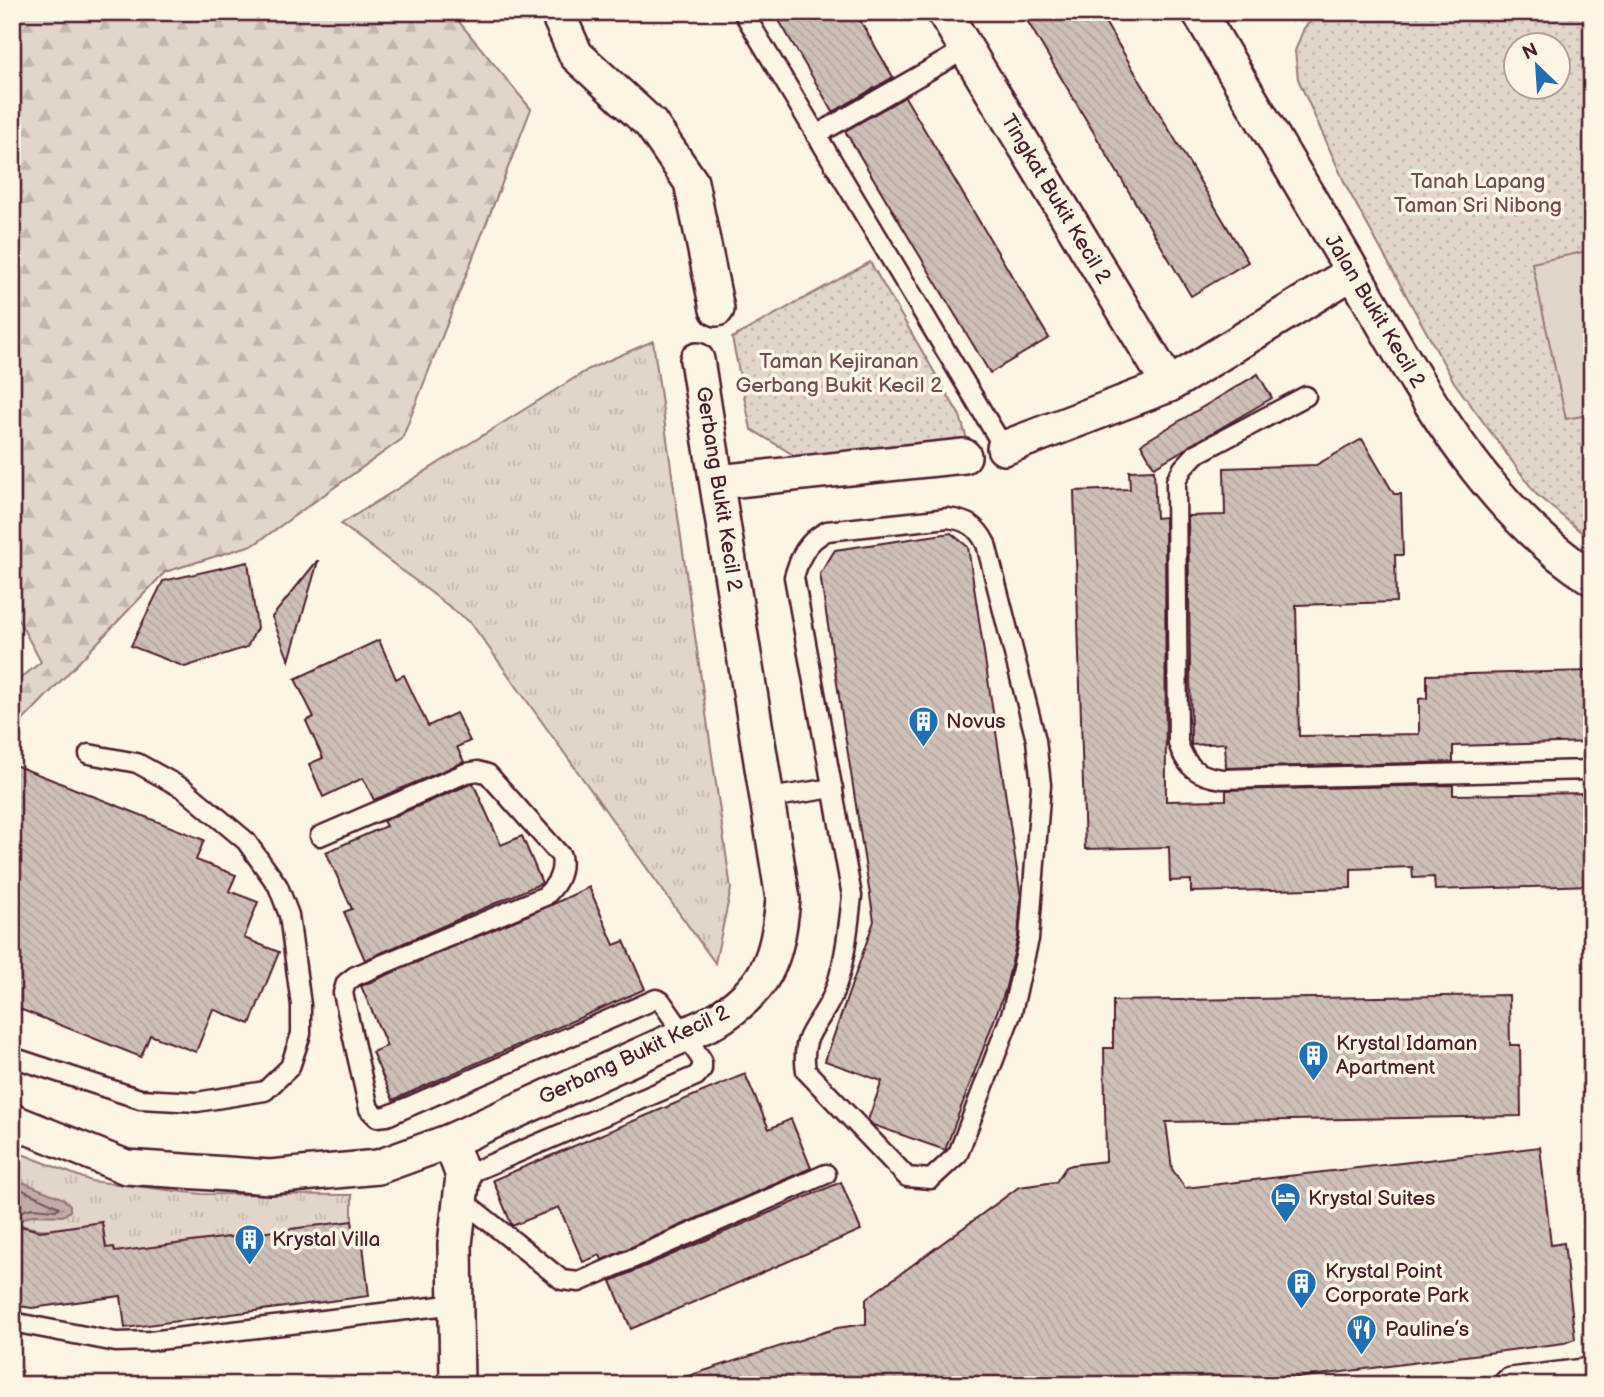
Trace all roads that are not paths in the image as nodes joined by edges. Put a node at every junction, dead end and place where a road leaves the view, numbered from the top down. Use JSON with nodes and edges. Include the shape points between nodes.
{"nodes":[{"id":1,"x":556,"y":12,"type":"edge"},
{"id":2,"x":743,"y":12,"type":"edge"},
{"id":3,"x":944,"y":12,"type":"edge"},
{"id":4,"x":1199,"y":12,"type":"edge"},
{"id":5,"x":966,"y":49,"type":"junction"},
{"id":6,"x":816,"y":135,"type":"junction"},
{"id":7,"x":1353,"y":272,"type":"junction"},
{"id":8,"x":717,"y":309,"type":"dead end"},
{"id":9,"x":697,"y":360,"type":"dead end"},
{"id":10,"x":1169,"y":385,"type":"junction"},
{"id":11,"x":1306,"y":396,"type":"dead end"},
{"id":12,"x":1004,"y":448,"type":"joint"},
{"id":13,"x":964,"y":456,"type":"dead end"},
{"id":14,"x":718,"y":482,"type":"junction"},
{"id":15,"x":1592,"y":578,"type":"edge"},
{"id":16,"x":89,"y":754,"type":"dead end"},
{"id":17,"x":1592,"y":770,"type":"edge"},
{"id":18,"x":833,"y":788,"type":"junction"},
{"id":19,"x":769,"y":798,"type":"junction"},
{"id":20,"x":320,"y":836,"type":"dead end"},
{"id":21,"x":685,"y":1034,"type":"junction"},
{"id":22,"x":12,"y":1057,"type":"edge"},
{"id":23,"x":12,"y":1121,"type":"edge"},
{"id":24,"x":450,"y":1140,"type":"junction"},
{"id":25,"x":826,"y":1174,"type":"dead end"},
{"id":26,"x":462,"y":1187,"type":"junction"},
{"id":27,"x":456,"y":1304,"type":"junction"},
{"id":28,"x":12,"y":1322,"type":"edge"},
{"id":29,"x":1592,"y":1375,"type":"edge"},
{"id":30,"x":457,"y":1385,"type":"edge"},
{"id":31,"x":1511,"y":1385,"type":"edge"}],
"edges":[{"from":1,"to":8,"type":"street","via":[[576,55],[651,124],[691,183]]},
{"from":2,"to":6,"type":"lane"},
{"from":3,"to":5,"type":"street","name":"Tingkat Bukit Kecil 2"},
{"from":4,"to":7,"type":"street","name":"Jalan Bukit Kecil 2"},
{"from":5,"to":6,"type":"lane"},
{"from":5,"to":10,"type":"street","name":"Tingkat Bukit Kecil 2"},
{"from":6,"to":12,"type":"lane"},
{"from":7,"to":10,"type":"street"},
{"from":7,"to":15,"type":"street","name":"Jalan Bukit Kecil 2","via":[[1427,397],[1494,491],[1549,545]]},
{"from":9,"to":14,"type":"street","name":"Gerbang Bukit Kecil 2"},
{"from":10,"to":12,"type":"street"},
{"from":11,"to":17,"type":"lane","via":[[1196,454],[1176,481],[1178,743],[1184,761],[1207,777],[1223,779]]},
{"from":13,"to":14,"type":"street"},
{"from":14,"to":19,"type":"street","name":"Gerbang Bukit Kecil 2"},
{"from":16,"to":22,"type":"lane","via":[[138,763],[184,789],[246,841],[278,886],[289,915],[301,1034],[290,1067],[265,1091],[197,1102],[140,1099]]},
{"from":18,"to":18,"type":"lane","via":[[852,896],[846,947],[831,998],[807,1035],[806,1071],[907,1177],[931,1179],[958,1154],[1012,1012],[1029,939],[1041,785],[1028,699],[986,544],[978,528],[964,520],[827,531],[812,538],[800,557],[794,577]]},
{"from":18,"to":19,"type":"lane"},
{"from":19,"to":21,"type":"street","name":"Gerbang Bukit Kecil 2","via":[[783,899],[779,940],[760,983],[744,1003]]},
{"from":20,"to":21,"type":"lane","via":[[478,771],[488,774],[561,856],[563,867],[555,887],[545,896],[355,976],[346,984],[343,993],[369,1109],[377,1117],[651,1000],[661,1001]]},
{"from":21,"to":24,"type":"street","name":"Gerbang Bukit Kecil 2"},
{"from":21,"to":26,"type":"lane","via":[[702,1060],[696,1076]]},
{"from":23,"to":24,"type":"street","name":"Gerbang Bukit Kecil 2","via":[[126,1167],[270,1178],[378,1167]]},
{"from":24,"to":26,"type":"street"},
{"from":25,"to":26,"type":"lane","via":[[579,1282],[562,1280]]},
{"from":26,"to":27,"type":"street","via":[[456,1230]]},
{"from":27,"to":28,"type":"lane","via":[[150,1341],[116,1342]]},
{"from":27,"to":30,"type":"street"},
{"from":29,"to":31,"type":"street"}]}
